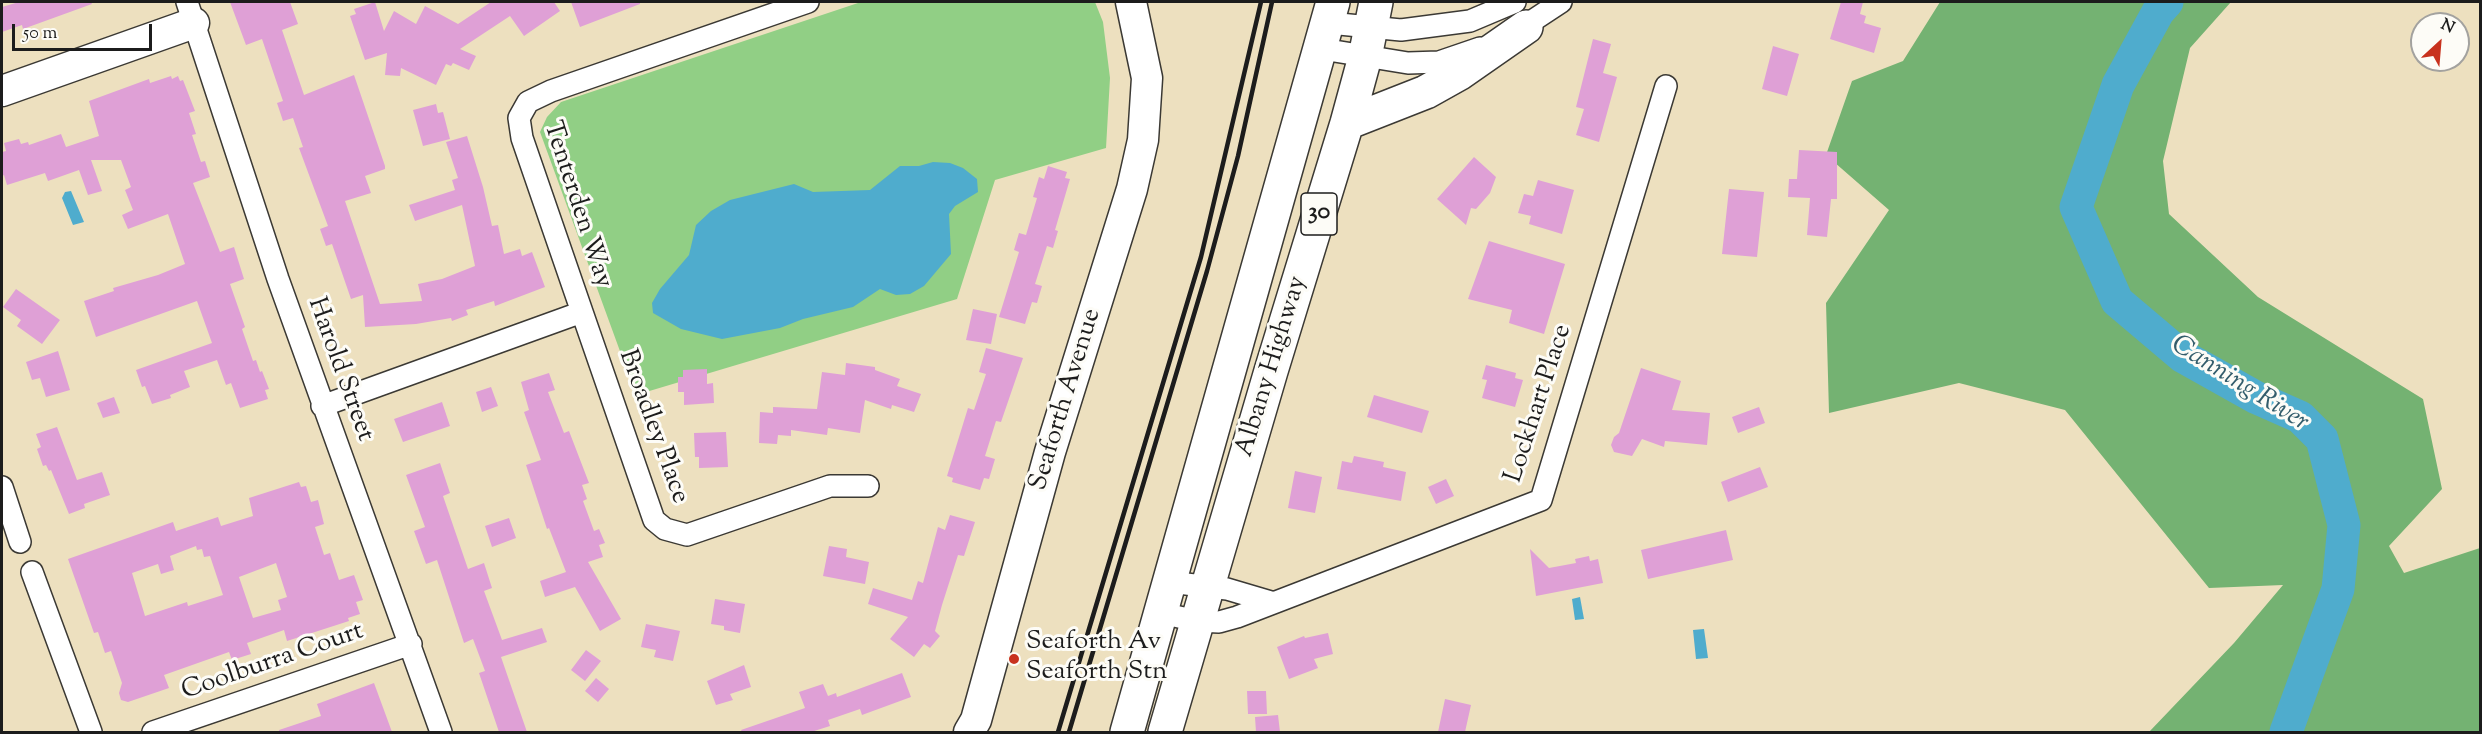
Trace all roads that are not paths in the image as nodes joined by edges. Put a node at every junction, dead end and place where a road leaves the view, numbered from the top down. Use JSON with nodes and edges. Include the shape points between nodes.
{"nodes":[{"id":1,"x":808,"y":2,"type":"edge"},
{"id":2,"x":1131,"y":2,"type":"edge"},
{"id":3,"x":1561,"y":2,"type":"edge"},
{"id":4,"x":190,"y":12,"type":"edge"},
{"id":5,"x":1520,"y":14,"type":"edge"},
{"id":6,"x":1328,"y":24,"type":"edge"},
{"id":7,"x":1371,"y":29,"type":"edge"},
{"id":8,"x":1666,"y":86,"type":"dead end"},
{"id":9,"x":2,"y":91,"type":"edge"},
{"id":10,"x":1347,"y":123,"type":"junction"},
{"id":11,"x":582,"y":312,"type":"junction"},
{"id":12,"x":322,"y":406,"type":"junction"},
{"id":13,"x":868,"y":486,"type":"dead end"},
{"id":14,"x":2,"y":487,"type":"edge"},
{"id":15,"x":20,"y":542,"type":"dead end"},
{"id":16,"x":32,"y":572,"type":"dead end"},
{"id":17,"x":1170,"y":582,"type":"junction"},
{"id":18,"x":1208,"y":588,"type":"junction"},
{"id":19,"x":1271,"y":602,"type":"junction"},
{"id":20,"x":1161,"y":613,"type":"junction"},
{"id":21,"x":1197,"y":621,"type":"junction"},
{"id":22,"x":411,"y":644,"type":"junction"},
{"id":23,"x":974,"y":728,"type":"edge"},
{"id":24,"x":92,"y":732,"type":"edge"},
{"id":25,"x":153,"y":732,"type":"edge"},
{"id":26,"x":441,"y":732,"type":"edge"},
{"id":27,"x":1127,"y":732,"type":"edge"},
{"id":28,"x":1166,"y":732,"type":"edge"}],
"edges":[{"from":1,"to":11,"type":"street","name":"Tenterden Way","via":[[528,102],[519,118],[522,138]]},
{"from":2,"to":23,"type":"street","name":"Seaforth Avenue","via":[[1147,78],[1143,140],[1132,189],[1050,452]]},
{"from":3,"to":5,"type":"street"},
{"from":4,"to":9,"type":"street"},
{"from":4,"to":12,"type":"street","name":"Harold Street"},
{"from":5,"to":7,"type":"street","via":[[1401,30]]},
{"from":5,"to":7,"type":"street","via":[[1469,52],[1439,62],[1408,63]]},
{"from":5,"to":10,"type":"highway","via":[[1460,73],[1425,92]]},
{"from":6,"to":7,"type":"street"},
{"from":6,"to":7,"type":"street"},
{"from":6,"to":17,"type":"highway","name":"Albany Highway","number":"30"},
{"from":7,"to":10,"type":"highway","name":"Albany Highway","number":"30"},
{"from":8,"to":19,"type":"street","name":"Lockhart Place","via":[[1541,500]]},
{"from":10,"to":18,"type":"highway","name":"Albany Highway","number":"30"},
{"from":11,"to":12,"type":"street","name":"Tenterden Way"},
{"from":11,"to":13,"type":"street","name":"Broadley Place","via":[[654,520],[665,529],[687,535],[830,486]]},
{"from":12,"to":22,"type":"street","name":"Harold Street"},
{"from":14,"to":15,"type":"street"},
{"from":16,"to":24,"type":"street"},
{"from":17,"to":18,"type":"street"},
{"from":17,"to":20,"type":"highway","name":"Albany Highway","number":"30"},
{"from":18,"to":19,"type":"street","via":[[1227,589]]},
{"from":18,"to":21,"type":"highway","name":"Albany Highway","number":"30"},
{"from":19,"to":21,"type":"street","name":"Lockhart Place","via":[[1219,622]]},
{"from":20,"to":21,"type":"street","name":"Lockhart Place"},
{"from":20,"to":27,"type":"highway","name":"Albany Highway","number":"30"},
{"from":21,"to":28,"type":"highway","name":"Albany Highway","number":"30"},
{"from":22,"to":25,"type":"street","name":"Coolburra Court"},
{"from":22,"to":26,"type":"street","name":"Harold Street"}]}
